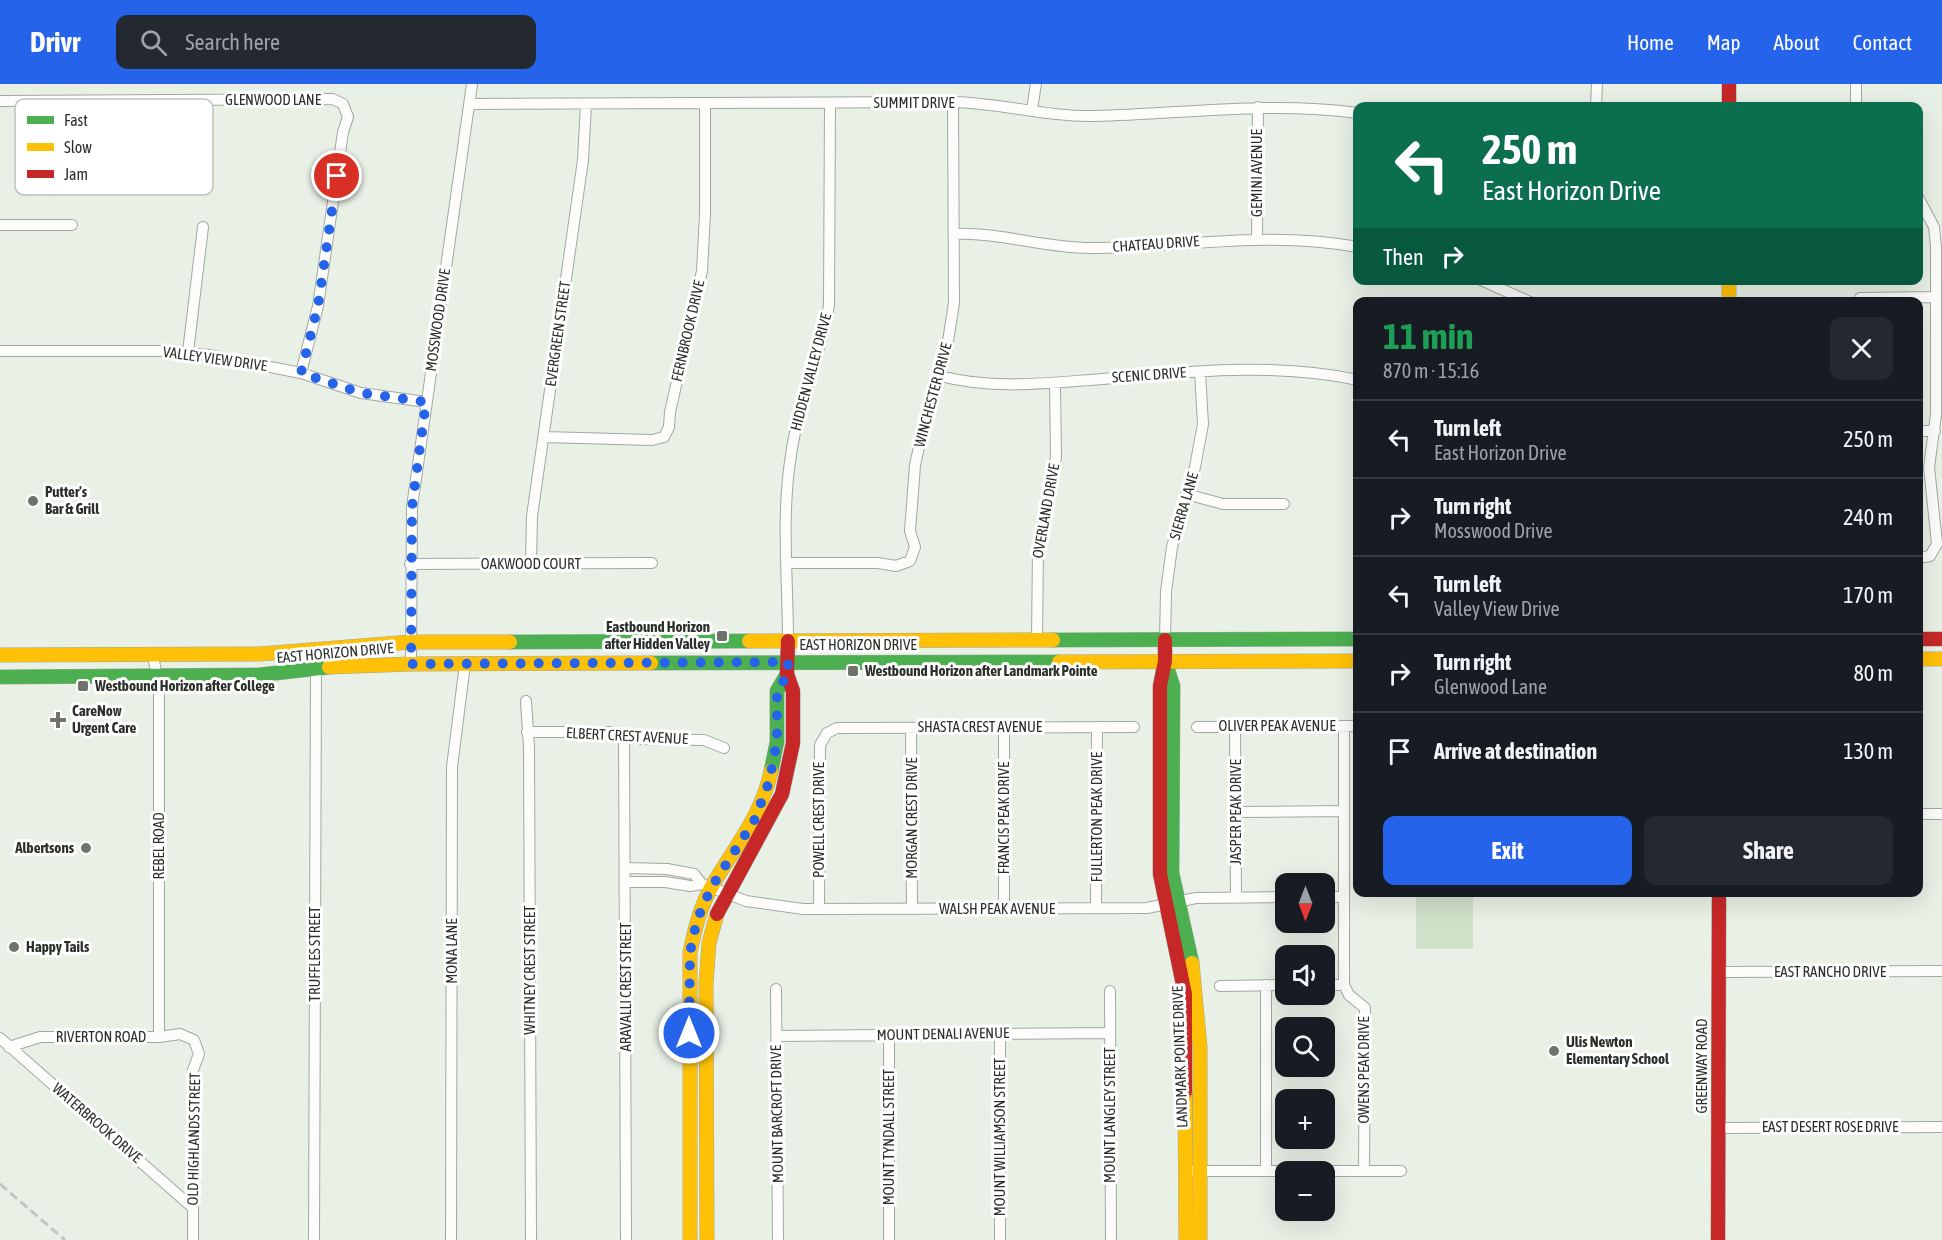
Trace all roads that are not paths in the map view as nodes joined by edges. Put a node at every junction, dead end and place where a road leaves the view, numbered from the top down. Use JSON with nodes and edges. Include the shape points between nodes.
{"nodes":[{"id":1,"x":472,"y":84,"type":"edge"},
{"id":2,"x":1036,"y":84,"type":"edge"},
{"id":3,"x":1597,"y":84,"type":"edge"},
{"id":4,"x":1729,"y":84,"type":"edge"},
{"id":5,"x":1856,"y":84,"type":"edge"},
{"id":6,"x":213,"y":100,"type":"edge"},
{"id":7,"x":0,"y":101,"type":"edge"},
{"id":8,"x":15,"y":101,"type":"edge"},
{"id":9,"x":953,"y":102,"type":"junction"},
{"id":10,"x":1596,"y":102,"type":"edge"},
{"id":11,"x":1729,"y":102,"type":"edge"},
{"id":12,"x":1856,"y":102,"type":"edge"},
{"id":13,"x":705,"y":103,"type":"junction"},
{"id":14,"x":831,"y":103,"type":"junction"},
{"id":15,"x":470,"y":104,"type":"junction"},
{"id":16,"x":586,"y":104,"type":"junction"},
{"id":17,"x":1258,"y":106,"type":"junction"},
{"id":18,"x":1032,"y":109,"type":"junction"},
{"id":19,"x":1353,"y":113,"type":"edge"},
{"id":20,"x":1923,"y":206,"type":"edge"},
{"id":21,"x":0,"y":225,"type":"edge"},
{"id":22,"x":72,"y":225,"type":"dead end"},
{"id":23,"x":203,"y":227,"type":"dead end"},
{"id":24,"x":954,"y":234,"type":"junction"},
{"id":25,"x":1257,"y":238,"type":"junction"},
{"id":26,"x":1353,"y":246,"type":"edge"},
{"id":27,"x":1492,"y":285,"type":"edge"},
{"id":28,"x":1519,"y":297,"type":"edge"},
{"id":29,"x":1923,"y":297,"type":"edge"},
{"id":30,"x":1936,"y":297,"type":"junction"},
{"id":31,"x":0,"y":351,"type":"edge"},
{"id":32,"x":188,"y":352,"type":"junction"},
{"id":33,"x":1200,"y":372,"type":"junction"},
{"id":34,"x":301,"y":373,"type":"junction"},
{"id":35,"x":940,"y":376,"type":"junction"},
{"id":36,"x":1353,"y":379,"type":"edge"},
{"id":37,"x":1055,"y":383,"type":"junction"},
{"id":38,"x":426,"y":402,"type":"junction"},
{"id":39,"x":1923,"y":431,"type":"edge"},
{"id":40,"x":1935,"y":431,"type":"junction"},
{"id":41,"x":544,"y":437,"type":"junction"},
{"id":42,"x":1186,"y":494,"type":"junction"},
{"id":43,"x":1284,"y":504,"type":"dead end"},
{"id":44,"x":1924,"y":557,"type":"edge"},
{"id":45,"x":652,"y":563,"type":"dead end"},
{"id":46,"x":787,"y":563,"type":"junction"},
{"id":47,"x":410,"y":564,"type":"junction"},
{"id":48,"x":531,"y":564,"type":"junction"},
{"id":49,"x":1353,"y":639,"type":"edge"},
{"id":50,"x":1923,"y":639,"type":"edge"},
{"id":51,"x":1942,"y":639,"type":"edge"},
{"id":52,"x":1037,"y":640,"type":"junction"},
{"id":53,"x":1165,"y":640,"type":"junction"},
{"id":54,"x":788,"y":641,"type":"junction"},
{"id":55,"x":411,"y":642,"type":"junction"},
{"id":56,"x":554,"y":642,"type":"junction"},
{"id":57,"x":0,"y":655,"type":"edge"},
{"id":58,"x":153,"y":656,"type":"junction"},
{"id":59,"x":1923,"y":659,"type":"edge"},
{"id":60,"x":1942,"y":659,"type":"edge"},
{"id":61,"x":1165,"y":661,"type":"junction"},
{"id":62,"x":1353,"y":661,"type":"edge"},
{"id":63,"x":411,"y":664,"type":"junction"},
{"id":64,"x":465,"y":664,"type":"junction"},
{"id":65,"x":316,"y":668,"type":"junction"},
{"id":66,"x":788,"y":668,"type":"junction"},
{"id":67,"x":158,"y":676,"type":"junction"},
{"id":68,"x":0,"y":677,"type":"edge"},
{"id":69,"x":526,"y":701,"type":"dead end"},
{"id":70,"x":1344,"y":726,"type":"junction"},
{"id":71,"x":1353,"y":726,"type":"edge"},
{"id":72,"x":1004,"y":727,"type":"junction"},
{"id":73,"x":1097,"y":727,"type":"junction"},
{"id":74,"x":1134,"y":727,"type":"dead end"},
{"id":75,"x":1197,"y":727,"type":"dead end"},
{"id":76,"x":1235,"y":727,"type":"junction"},
{"id":77,"x":911,"y":728,"type":"junction"},
{"id":78,"x":527,"y":732,"type":"junction"},
{"id":79,"x":826,"y":733,"type":"joint"},
{"id":80,"x":624,"y":734,"type":"junction"},
{"id":81,"x":724,"y":748,"type":"dead end"},
{"id":82,"x":1344,"y":811,"type":"junction"},
{"id":83,"x":1236,"y":812,"type":"junction"},
{"id":84,"x":1923,"y":814,"type":"edge"},
{"id":85,"x":1942,"y":814,"type":"edge"},
{"id":86,"x":626,"y":868,"type":"junction"},
{"id":87,"x":626,"y":882,"type":"junction"},
{"id":88,"x":707,"y":886,"type":"junction"},
{"id":89,"x":725,"y":894,"type":"junction"},
{"id":90,"x":1275,"y":897,"type":"edge"},
{"id":91,"x":1335,"y":897,"type":"edge"},
{"id":92,"x":1343,"y":897,"type":"junction"},
{"id":93,"x":1719,"y":897,"type":"edge"},
{"id":94,"x":1236,"y":898,"type":"junction"},
{"id":95,"x":1170,"y":904,"type":"junction"},
{"id":96,"x":1096,"y":908,"type":"junction"},
{"id":97,"x":819,"y":909,"type":"junction"},
{"id":98,"x":912,"y":909,"type":"junction"},
{"id":99,"x":1004,"y":909,"type":"junction"},
{"id":100,"x":1942,"y":971,"type":"edge"},
{"id":101,"x":1718,"y":972,"type":"junction"},
{"id":102,"x":1335,"y":985,"type":"edge"},
{"id":103,"x":1344,"y":985,"type":"junction"},
{"id":104,"x":1220,"y":986,"type":"dead end"},
{"id":105,"x":1266,"y":986,"type":"junction"},
{"id":106,"x":1275,"y":986,"type":"edge"},
{"id":107,"x":776,"y":989,"type":"dead end"},
{"id":108,"x":1110,"y":991,"type":"dead end"},
{"id":109,"x":1110,"y":1033,"type":"junction"},
{"id":110,"x":1000,"y":1034,"type":"junction"},
{"id":111,"x":889,"y":1035,"type":"junction"},
{"id":112,"x":159,"y":1036,"type":"junction"},
{"id":113,"x":777,"y":1036,"type":"junction"},
{"id":114,"x":0,"y":1038,"type":"edge"},
{"id":115,"x":194,"y":1040,"type":"joint"},
{"id":116,"x":9,"y":1047,"type":"junction"},
{"id":117,"x":1942,"y":1127,"type":"edge"},
{"id":118,"x":1718,"y":1128,"type":"junction"},
{"id":119,"x":1184,"y":1171,"type":"junction"},
{"id":120,"x":1199,"y":1171,"type":"junction"},
{"id":121,"x":1266,"y":1171,"type":"junction"},
{"id":122,"x":1364,"y":1171,"type":"junction"},
{"id":123,"x":1401,"y":1171,"type":"dead end"},
{"id":124,"x":194,"y":1208,"type":"junction"},
{"id":125,"x":193,"y":1240,"type":"edge"},
{"id":126,"x":314,"y":1240,"type":"edge"},
{"id":127,"x":451,"y":1240,"type":"edge"},
{"id":128,"x":531,"y":1240,"type":"edge"},
{"id":129,"x":626,"y":1240,"type":"edge"},
{"id":130,"x":690,"y":1240,"type":"edge"},
{"id":131,"x":707,"y":1240,"type":"edge"},
{"id":132,"x":778,"y":1240,"type":"edge"},
{"id":133,"x":890,"y":1240,"type":"edge"},
{"id":134,"x":1000,"y":1240,"type":"edge"},
{"id":135,"x":1111,"y":1240,"type":"edge"},
{"id":136,"x":1186,"y":1240,"type":"edge"},
{"id":137,"x":1200,"y":1240,"type":"edge"},
{"id":138,"x":1718,"y":1240,"type":"edge"}],
"edges":[{"from":1,"to":15,"type":"street","name":"MOSSWOOD DRIVE"},
{"from":2,"to":18,"type":"street"},
{"from":3,"to":10,"type":"street"},
{"from":4,"to":11,"type":"main road"},
{"from":5,"to":12,"type":"street"},
{"from":6,"to":34,"type":"street","name":"GLENWOOD LANE","via":[[333,99],[344,104],[348,117],[318,306]]},
{"from":7,"to":8,"type":"street","name":"GLENWOOD LANE"},
{"from":9,"to":14,"type":"street","name":"SUMMIT DRIVE"},
{"from":9,"to":18,"type":"street","name":"SUMMIT DRIVE"},
{"from":9,"to":24,"type":"street","name":"WINCHESTER DRIVE"},
{"from":13,"to":14,"type":"street","name":"SUMMIT DRIVE"},
{"from":13,"to":16,"type":"street","name":"SUMMIT DRIVE"},
{"from":13,"to":41,"type":"street","name":"FERNBROOK DRIVE","via":[[702,271],[669,427],[664,437],[652,440]]},
{"from":14,"to":46,"type":"street","name":"HIDDEN VALLEY DRIVE","via":[[829,305],[790,455]]},
{"from":15,"to":16,"type":"street","name":"SUMMIT DRIVE"},
{"from":15,"to":38,"type":"street","name":"MOSSWOOD DRIVE"},
{"from":16,"to":41,"type":"street","name":"EVERGREEN STREET","via":[[583,160]]},
{"from":17,"to":18,"type":"street","name":"SUMMIT DRIVE","via":[[1094,116]]},
{"from":17,"to":19,"type":"street","name":"SUMMIT DRIVE"},
{"from":17,"to":25,"type":"street","name":"GEMINI AVENUE"},
{"from":20,"to":30,"type":"street","via":[[1934,227]]},
{"from":21,"to":22,"type":"street"},
{"from":23,"to":32,"type":"street"},
{"from":24,"to":25,"type":"street","name":"CHATEAU DRIVE","via":[[1089,248]]},
{"from":24,"to":35,"type":"street","name":"WINCHESTER DRIVE","via":[[953,314]]},
{"from":25,"to":26,"type":"street","name":"CHATEAU DRIVE"},
{"from":27,"to":28,"type":"street"},
{"from":29,"to":30,"type":"street"},
{"from":30,"to":40,"type":"street"},
{"from":31,"to":32,"type":"street","name":"VALLEY VIEW DRIVE"},
{"from":32,"to":34,"type":"street","name":"VALLEY VIEW DRIVE"},
{"from":33,"to":36,"type":"street","name":"SCENIC DRIVE","via":[[1279,369]]},
{"from":33,"to":37,"type":"street","name":"SCENIC DRIVE"},
{"from":33,"to":42,"type":"street","name":"SIERRA LANE","via":[[1203,424]]},
{"from":34,"to":38,"type":"street","name":"VALLEY VIEW DRIVE","via":[[361,393]]},
{"from":35,"to":37,"type":"street","name":"SCENIC DRIVE","via":[[990,386]]},
{"from":35,"to":46,"type":"street","name":"WINCHESTER DRIVE","via":[[922,429],[914,474],[910,531],[915,547],[910,561],[896,566]]},
{"from":37,"to":52,"type":"street","name":"OVERLAND DRIVE","via":[[1057,439],[1038,548]]},
{"from":38,"to":47,"type":"street","name":"MOSSWOOD DRIVE","via":[[412,507]]},
{"from":39,"to":40,"type":"street"},
{"from":40,"to":44,"type":"street","via":[[1929,467],[1937,544]]},
{"from":41,"to":48,"type":"street","name":"EVERGREEN STREET","via":[[532,516]]},
{"from":42,"to":43,"type":"street","via":[[1222,504]]},
{"from":42,"to":53,"type":"street","name":"SIERRA LANE","via":[[1172,547]]},
{"from":45,"to":48,"type":"street","name":"OAKWOOD COURT"},
{"from":46,"to":54,"type":"street","name":"HIDDEN VALLEY DRIVE"},
{"from":47,"to":48,"type":"street","name":"OAKWOOD COURT"},
{"from":47,"to":55,"type":"street","name":"MOSSWOOD DRIVE"},
{"from":49,"to":53,"type":"main road","name":"EAST HORIZON DRIVE"},
{"from":50,"to":51,"type":"main road"},
{"from":52,"to":53,"type":"main road","name":"EAST HORIZON DRIVE"},
{"from":52,"to":54,"type":"main road","name":"EAST HORIZON DRIVE"},
{"from":53,"to":61,"type":"main road","name":"LANDMARK POINTE DRIVE"},
{"from":54,"to":56,"type":"main road","name":"EAST HORIZON DRIVE"},
{"from":54,"to":66,"type":"main road"},
{"from":55,"to":56,"type":"main road","name":"EAST HORIZON DRIVE"},
{"from":55,"to":58,"type":"main road","name":"EAST HORIZON DRIVE","via":[[260,654]]},
{"from":55,"to":63,"type":"street","name":"MOSSWOOD DRIVE"},
{"from":56,"to":64,"type":"main road","via":[[531,652],[479,654]]},
{"from":57,"to":58,"type":"main road","name":"EAST HORIZON DRIVE"},
{"from":58,"to":67,"type":"street","name":"REBEL ROAD"},
{"from":59,"to":60,"type":"main road"},
{"from":61,"to":62,"type":"main road","name":"EAST HORIZON DRIVE"},
{"from":61,"to":66,"type":"main road","name":"EAST HORIZON DRIVE"},
{"from":61,"to":95,"type":"main road","name":"LANDMARK POINTE DRIVE","via":[[1160,686],[1160,874]]},
{"from":63,"to":64,"type":"main road","name":"EAST HORIZON DRIVE"},
{"from":63,"to":65,"type":"main road","name":"EAST HORIZON DRIVE"},
{"from":64,"to":66,"type":"main road","name":"EAST HORIZON DRIVE"},
{"from":64,"to":127,"type":"street","name":"MONA LANE","via":[[452,767]]},
{"from":65,"to":67,"type":"main road","name":"EAST HORIZON DRIVE","via":[[259,675]]},
{"from":65,"to":126,"type":"street","name":"TRUFFLES STREET"},
{"from":66,"to":88,"type":"main road","via":[[777,691],[777,742],[769,782],[754,821]]},
{"from":66,"to":89,"type":"main road","via":[[793,691],[793,743],[782,794]]},
{"from":67,"to":68,"type":"main road","name":"EAST HORIZON DRIVE"},
{"from":67,"to":112,"type":"street","name":"REBEL ROAD"},
{"from":69,"to":78,"type":"street","name":"WHITNEY CREST STREET"},
{"from":70,"to":71,"type":"street","name":"OLIVER PEAK AVENUE"},
{"from":70,"to":76,"type":"street","name":"OLIVER PEAK AVENUE"},
{"from":70,"to":82,"type":"street"},
{"from":72,"to":73,"type":"street","name":"SHASTA CREST AVENUE"},
{"from":72,"to":77,"type":"street","name":"SHASTA CREST AVENUE"},
{"from":72,"to":99,"type":"street","name":"FRANCIS PEAK DRIVE"},
{"from":73,"to":74,"type":"street","name":"SHASTA CREST AVENUE"},
{"from":73,"to":96,"type":"street","name":"FULLERTON PEAK DRIVE"},
{"from":75,"to":76,"type":"street","name":"OLIVER PEAK AVENUE"},
{"from":76,"to":83,"type":"street","name":"JASPER PEAK DRIVE"},
{"from":77,"to":79,"type":"street","name":"SHASTA CREST AVENUE","via":[[837,728]]},
{"from":77,"to":98,"type":"street","name":"MORGAN CREST DRIVE"},
{"from":78,"to":80,"type":"street","name":"ELBERT CREST AVENUE"},
{"from":78,"to":128,"type":"street","name":"WHITNEY CREST STREET"},
{"from":79,"to":97,"type":"street","name":"POWELL CREST DRIVE","via":[[820,745]]},
{"from":80,"to":81,"type":"street","name":"ELBERT CREST AVENUE","via":[[640,739],[704,740]]},
{"from":80,"to":86,"type":"street","name":"ARAVALLI CREST STREET"},
{"from":82,"to":83,"type":"street"},
{"from":82,"to":92,"type":"street"},
{"from":83,"to":94,"type":"street","name":"JASPER PEAK DRIVE"},
{"from":84,"to":85,"type":"street"},
{"from":86,"to":87,"type":"street","name":"ARAVALLI CREST STREET"},
{"from":86,"to":88,"type":"street","name":"WALSH PEAK AVENUE","via":[[678,870],[694,874]]},
{"from":87,"to":88,"type":"street"},
{"from":87,"to":129,"type":"street","name":"ARAVALLI CREST STREET"},
{"from":88,"to":89,"type":"street","name":"WALSH PEAK AVENUE"},
{"from":88,"to":130,"type":"main road","via":[[689,974]]},
{"from":89,"to":97,"type":"street","name":"WALSH PEAK AVENUE","via":[[775,906]]},
{"from":89,"to":131,"type":"main road","via":[[713,923],[707,958]]},
{"from":90,"to":94,"type":"street","name":"WALSH PEAK AVENUE"},
{"from":91,"to":92,"type":"street"},
{"from":92,"to":103,"type":"street"},
{"from":93,"to":101,"type":"main road","name":"GREENWAY ROAD"},
{"from":94,"to":95,"type":"street","name":"WALSH PEAK AVENUE","via":[[1196,898]]},
{"from":95,"to":96,"type":"street","name":"WALSH PEAK AVENUE"},
{"from":95,"to":119,"type":"main road","name":"LANDMARK POINTE DRIVE","via":[[1184,987]]},
{"from":95,"to":120,"type":"main road","name":"LANDMARK POINTE DRIVE","via":[[1196,986]]},
{"from":96,"to":99,"type":"street","name":"WALSH PEAK AVENUE"},
{"from":97,"to":98,"type":"street","name":"WALSH PEAK AVENUE"},
{"from":98,"to":99,"type":"street","name":"WALSH PEAK AVENUE"},
{"from":100,"to":101,"type":"street","name":"EAST RANCHO DRIVE"},
{"from":101,"to":118,"type":"main road","name":"GREENWAY ROAD"},
{"from":102,"to":103,"type":"street"},
{"from":103,"to":122,"type":"street","name":"OWENS PEAK DRIVE","via":[[1349,995],[1365,1008]]},
{"from":104,"to":105,"type":"street"},
{"from":105,"to":106,"type":"street"},
{"from":105,"to":121,"type":"street"},
{"from":107,"to":113,"type":"street","name":"MOUNT BARCROFT DRIVE"},
{"from":108,"to":109,"type":"street","name":"MOUNT LANGLEY STREET"},
{"from":109,"to":110,"type":"street","name":"MOUNT DENALI AVENUE"},
{"from":109,"to":135,"type":"street","name":"MOUNT LANGLEY STREET"},
{"from":110,"to":111,"type":"street","name":"MOUNT DENALI AVENUE"},
{"from":110,"to":134,"type":"street","name":"MOUNT WILLIAMSON STREET"},
{"from":111,"to":113,"type":"street","name":"MOUNT DENALI AVENUE"},
{"from":111,"to":133,"type":"street","name":"MOUNT TYNDALL STREET"},
{"from":112,"to":115,"type":"street","name":"RIVERTON ROAD","via":[[180,1034]]},
{"from":112,"to":116,"type":"street","name":"RIVERTON ROAD","via":[[40,1037]]},
{"from":113,"to":132,"type":"street","name":"MOUNT BARCROFT DRIVE"},
{"from":114,"to":116,"type":"street","name":"WATERBROOK DRIVE"},
{"from":115,"to":124,"type":"street","name":"OLD HIGHLANDS STREET","via":[[199,1054],[194,1070]]},
{"from":116,"to":124,"type":"street","name":"WATERBROOK DRIVE"},
{"from":117,"to":118,"type":"street","name":"EAST DESERT ROSE DRIVE"},
{"from":118,"to":138,"type":"main road","name":"GREENWAY ROAD"},
{"from":119,"to":120,"type":"street"},
{"from":119,"to":136,"type":"main road","name":"LANDMARK POINTE DRIVE"},
{"from":120,"to":121,"type":"street"},
{"from":120,"to":137,"type":"main road","name":"LANDMARK POINTE DRIVE"},
{"from":121,"to":122,"type":"street"},
{"from":122,"to":123,"type":"street"},
{"from":124,"to":125,"type":"street","name":"OLD HIGHLANDS STREET"}]}
